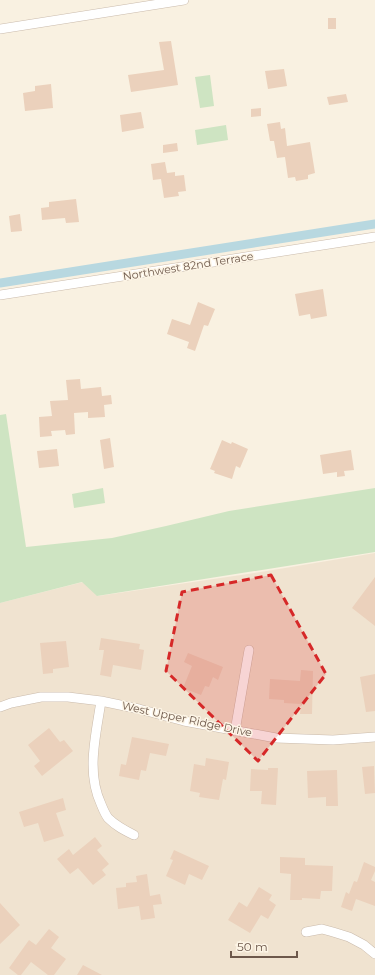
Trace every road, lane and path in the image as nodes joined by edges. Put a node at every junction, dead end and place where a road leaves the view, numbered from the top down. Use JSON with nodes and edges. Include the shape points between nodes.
{"nodes":[{"id":1,"x":184,"y":0,"type":"edge"},
{"id":2,"x":0,"y":29,"type":"edge"},
{"id":3,"x":375,"y":237,"type":"edge"},
{"id":4,"x":0,"y":295,"type":"edge"},
{"id":5,"x":249,"y":650,"type":"dead end"},
{"id":6,"x":101,"y":701,"type":"junction"},
{"id":7,"x":0,"y":707,"type":"edge"},
{"id":8,"x":235,"y":731,"type":"junction"},
{"id":9,"x":375,"y":737,"type":"edge"},
{"id":10,"x":134,"y":835,"type":"dead end"},
{"id":11,"x":306,"y":932,"type":"dead end"},
{"id":12,"x":375,"y":954,"type":"edge"}],
"edges":[{"from":1,"to":2,"type":"street"},
{"from":3,"to":4,"type":"street","name":"Northwest 82nd Terrace"},
{"from":5,"to":8,"type":"street"},
{"from":6,"to":7,"type":"street","name":"West Upper Ridge Drive","via":[[41,697]]},
{"from":6,"to":8,"type":"street","name":"West Upper Ridge Drive"},
{"from":6,"to":10,"type":"street","via":[[93,756],[94,780],[107,817],[118,827]]},
{"from":8,"to":9,"type":"street","name":"West Upper Ridge Drive","via":[[276,738],[334,740]]},
{"from":11,"to":12,"type":"street","via":[[322,929],[339,933],[364,944]]}]}
